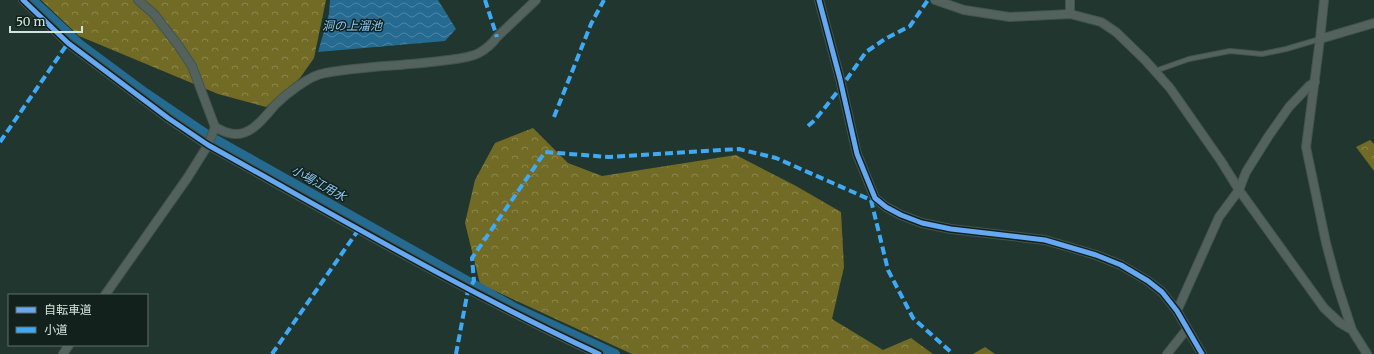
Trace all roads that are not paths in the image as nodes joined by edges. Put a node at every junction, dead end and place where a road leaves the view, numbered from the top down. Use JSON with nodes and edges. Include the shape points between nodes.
{"nodes":[{"id":1,"x":23,"y":0,"type":"edge"},
{"id":2,"x":138,"y":0,"type":"edge"},
{"id":3,"x":536,"y":0,"type":"edge"},
{"id":4,"x":818,"y":0,"type":"edge"},
{"id":5,"x":935,"y":0,"type":"edge"},
{"id":6,"x":1070,"y":0,"type":"edge"},
{"id":7,"x":1324,"y":0,"type":"edge"},
{"id":8,"x":1070,"y":14,"type":"junction"},
{"id":9,"x":1374,"y":22,"type":"edge"},
{"id":10,"x":1320,"y":39,"type":"junction"},
{"id":11,"x":1155,"y":71,"type":"junction"},
{"id":12,"x":1315,"y":82,"type":"junction"},
{"id":13,"x":215,"y":127,"type":"junction"},
{"id":14,"x":210,"y":140,"type":"junction"},
{"id":15,"x":1239,"y":190,"type":"junction"},
{"id":16,"x":105,"y":294,"type":"edge"},
{"id":17,"x":1177,"y":311,"type":"junction"},
{"id":18,"x":1187,"y":329,"type":"junction"},
{"id":19,"x":1352,"y":330,"type":"junction"},
{"id":20,"x":69,"y":346,"type":"edge"},
{"id":21,"x":63,"y":354,"type":"edge"},
{"id":22,"x":600,"y":354,"type":"edge"},
{"id":23,"x":1167,"y":354,"type":"edge"},
{"id":24,"x":1202,"y":354,"type":"edge"},
{"id":25,"x":1367,"y":354,"type":"edge"}],
"edges":[{"from":1,"to":14,"type":"street","via":[[68,43],[168,118]]},
{"from":2,"to":13,"type":"street","via":[[154,14],[192,66]]},
{"from":3,"to":13,"type":"street","via":[[492,44],[473,55],[318,74],[307,79],[276,105],[258,125],[243,133],[229,134]]},
{"from":4,"to":17,"type":"street","via":[[842,86],[857,154],[874,198],[901,215],[922,223],[1044,240],[1096,255],[1122,265],[1148,281],[1162,292]]},
{"from":5,"to":8,"type":"street","via":[[964,10],[1010,17]]},
{"from":6,"to":8,"type":"street"},
{"from":7,"to":10,"type":"street"},
{"from":8,"to":11,"type":"street","via":[[1101,22],[1111,28]]},
{"from":9,"to":10,"type":"street"},
{"from":10,"to":11,"type":"lane","via":[[1262,54],[1230,51],[1189,59]]},
{"from":10,"to":12,"type":"street"},
{"from":11,"to":15,"type":"street","via":[[1217,154]]},
{"from":12,"to":15,"type":"street","via":[[1289,107],[1268,136],[1246,172]]},
{"from":12,"to":19,"type":"street","via":[[1306,147],[1326,243]]},
{"from":13,"to":14,"type":"street"},
{"from":14,"to":16,"type":"street","via":[[188,177]]},
{"from":14,"to":22,"type":"street","via":[[468,290]]},
{"from":15,"to":17,"type":"street","via":[[1219,217]]},
{"from":15,"to":19,"type":"street","via":[[1324,308]]},
{"from":17,"to":18,"type":"street"},
{"from":18,"to":23,"type":"street"},
{"from":18,"to":24,"type":"street"},
{"from":19,"to":25,"type":"street"},
{"from":20,"to":21,"type":"street"}]}
